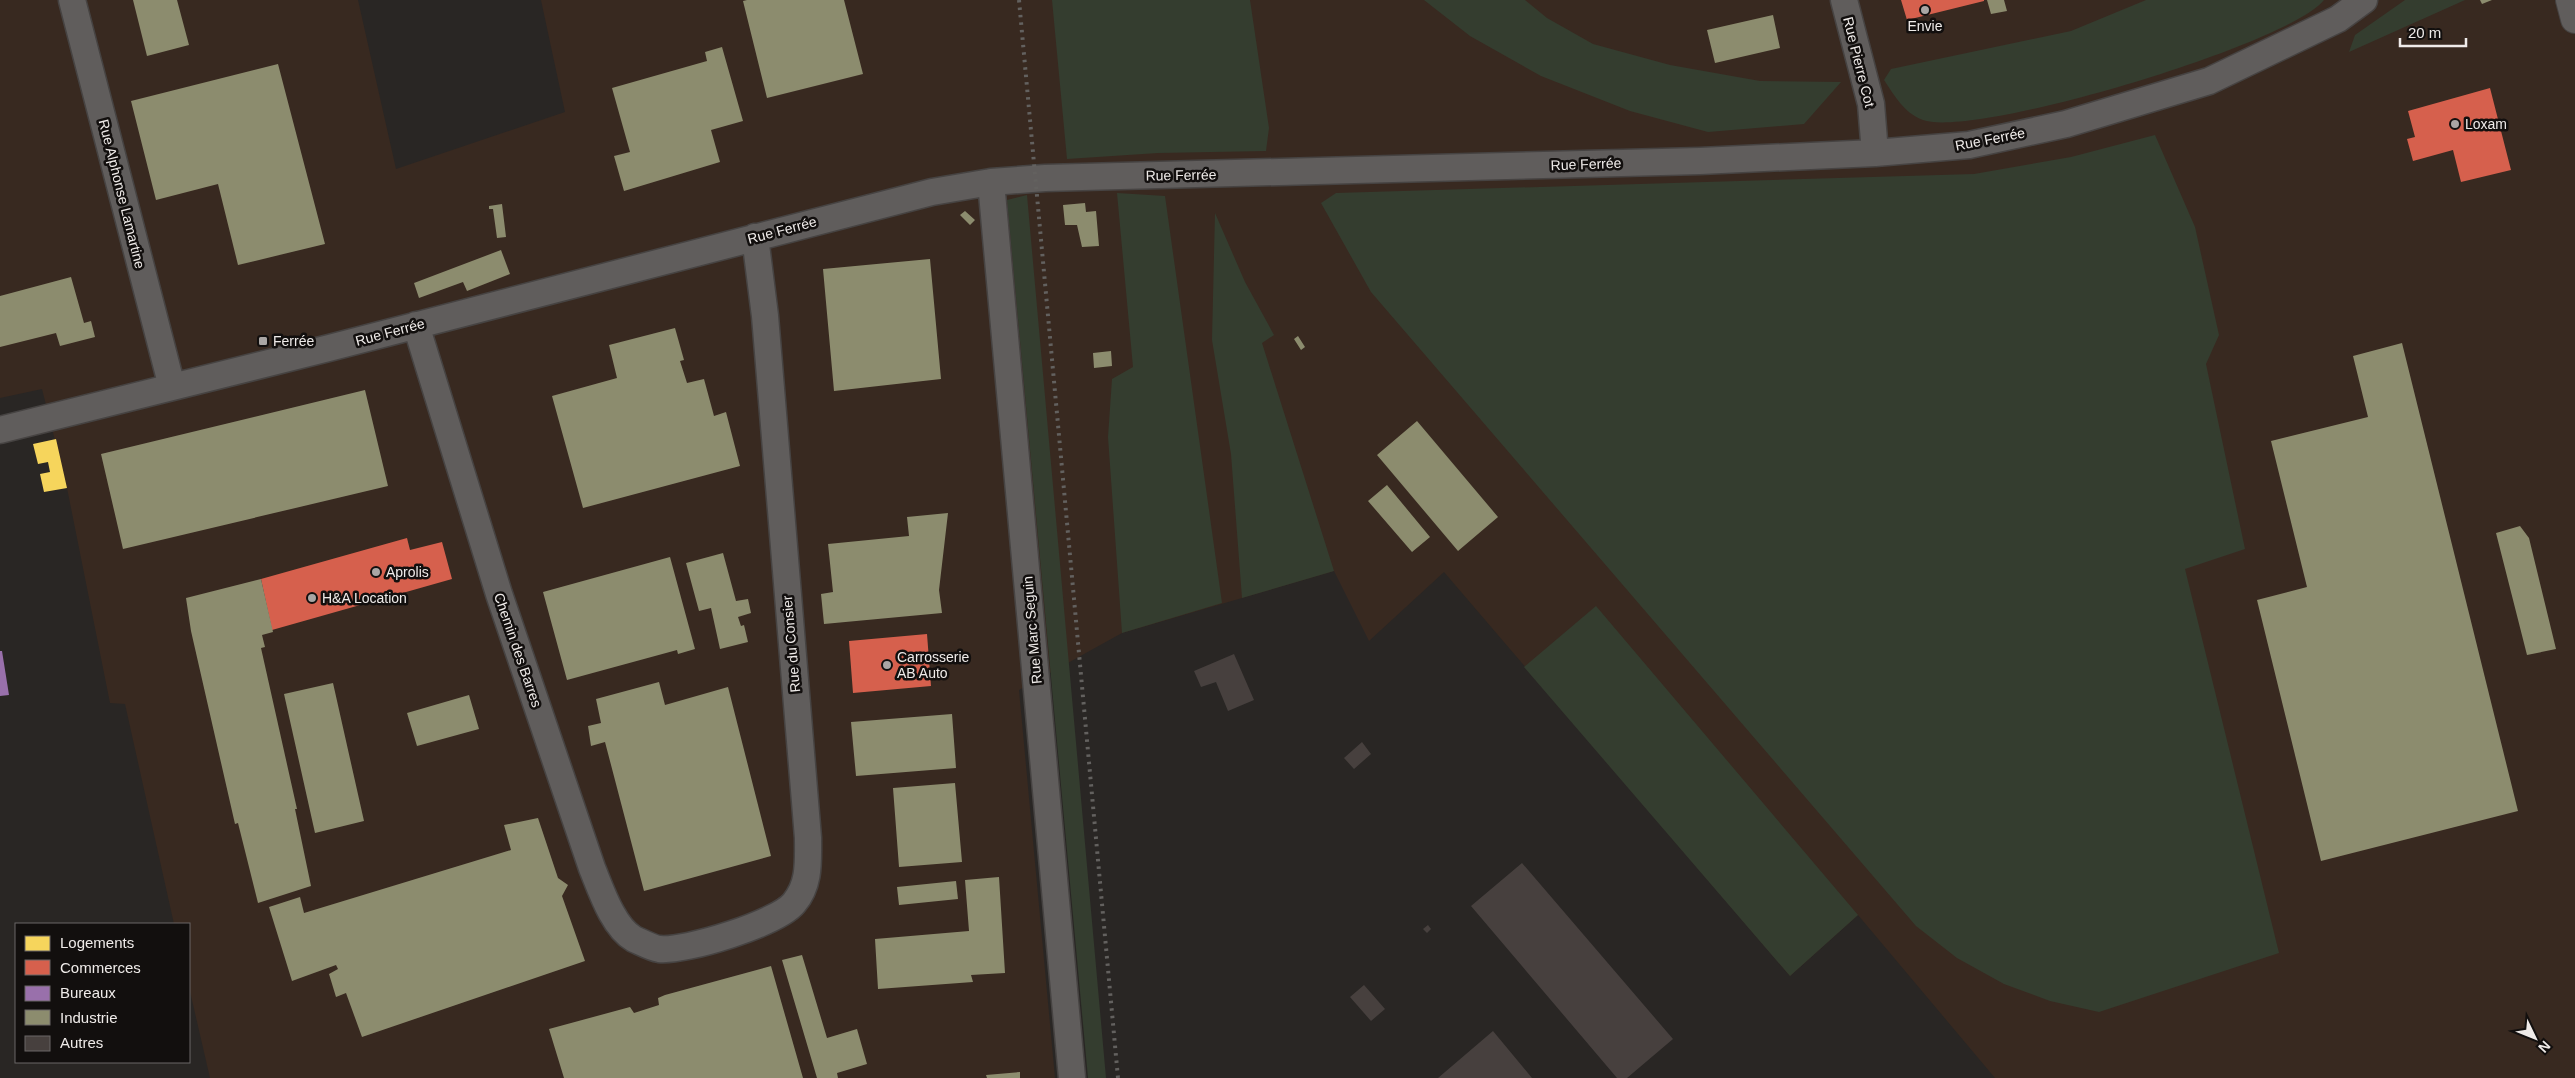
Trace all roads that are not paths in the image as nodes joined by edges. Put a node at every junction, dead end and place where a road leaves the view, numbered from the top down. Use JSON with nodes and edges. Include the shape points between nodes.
{"nodes":[{"id":1,"x":72,"y":0,"type":"edge"},
{"id":2,"x":1844,"y":0,"type":"edge"},
{"id":3,"x":2364,"y":0,"type":"edge"},
{"id":4,"x":2570,"y":0,"type":"edge"},
{"id":5,"x":2575,"y":19,"type":"edge"},
{"id":6,"x":1875,"y":153,"type":"junction"},
{"id":7,"x":991,"y":182,"type":"junction"},
{"id":8,"x":755,"y":237,"type":"junction"},
{"id":9,"x":416,"y":325,"type":"junction"},
{"id":10,"x":172,"y":387,"type":"junction"},
{"id":11,"x":0,"y":430,"type":"edge"},
{"id":12,"x":658,"y":949,"type":"joint"},
{"id":13,"x":1072,"y":1078,"type":"edge"}],
"edges":[{"from":1,"to":10,"type":"street","name":"Rue Alphonse Lamartine"},
{"from":2,"to":6,"type":"street","name":"Rue Pierre Cot","via":[[1871,104]]},
{"from":3,"to":6,"type":"street","name":"Rue Ferrée","via":[[2330,23],[2209,81],[2066,124],[1969,145]]},
{"from":4,"to":5,"type":"main road"},
{"from":6,"to":7,"type":"street","name":"Rue Ferrée"},
{"from":7,"to":8,"type":"street","name":"Rue Ferrée","via":[[932,192]]},
{"from":7,"to":13,"type":"street","name":"Rue Marc Seguin"},
{"from":8,"to":9,"type":"street","name":"Rue Ferrée"},
{"from":8,"to":12,"type":"street","name":"Rue du Consier","via":[[765,316],[807,828],[807,879],[793,904],[761,922],[714,942]]},
{"from":9,"to":10,"type":"street","name":"Rue Ferrée"},
{"from":9,"to":12,"type":"street","name":"Chemin des Barres","via":[[499,594],[592,868],[610,912],[632,938]]},
{"from":10,"to":11,"type":"street","name":"Rue Ferrée"}]}
